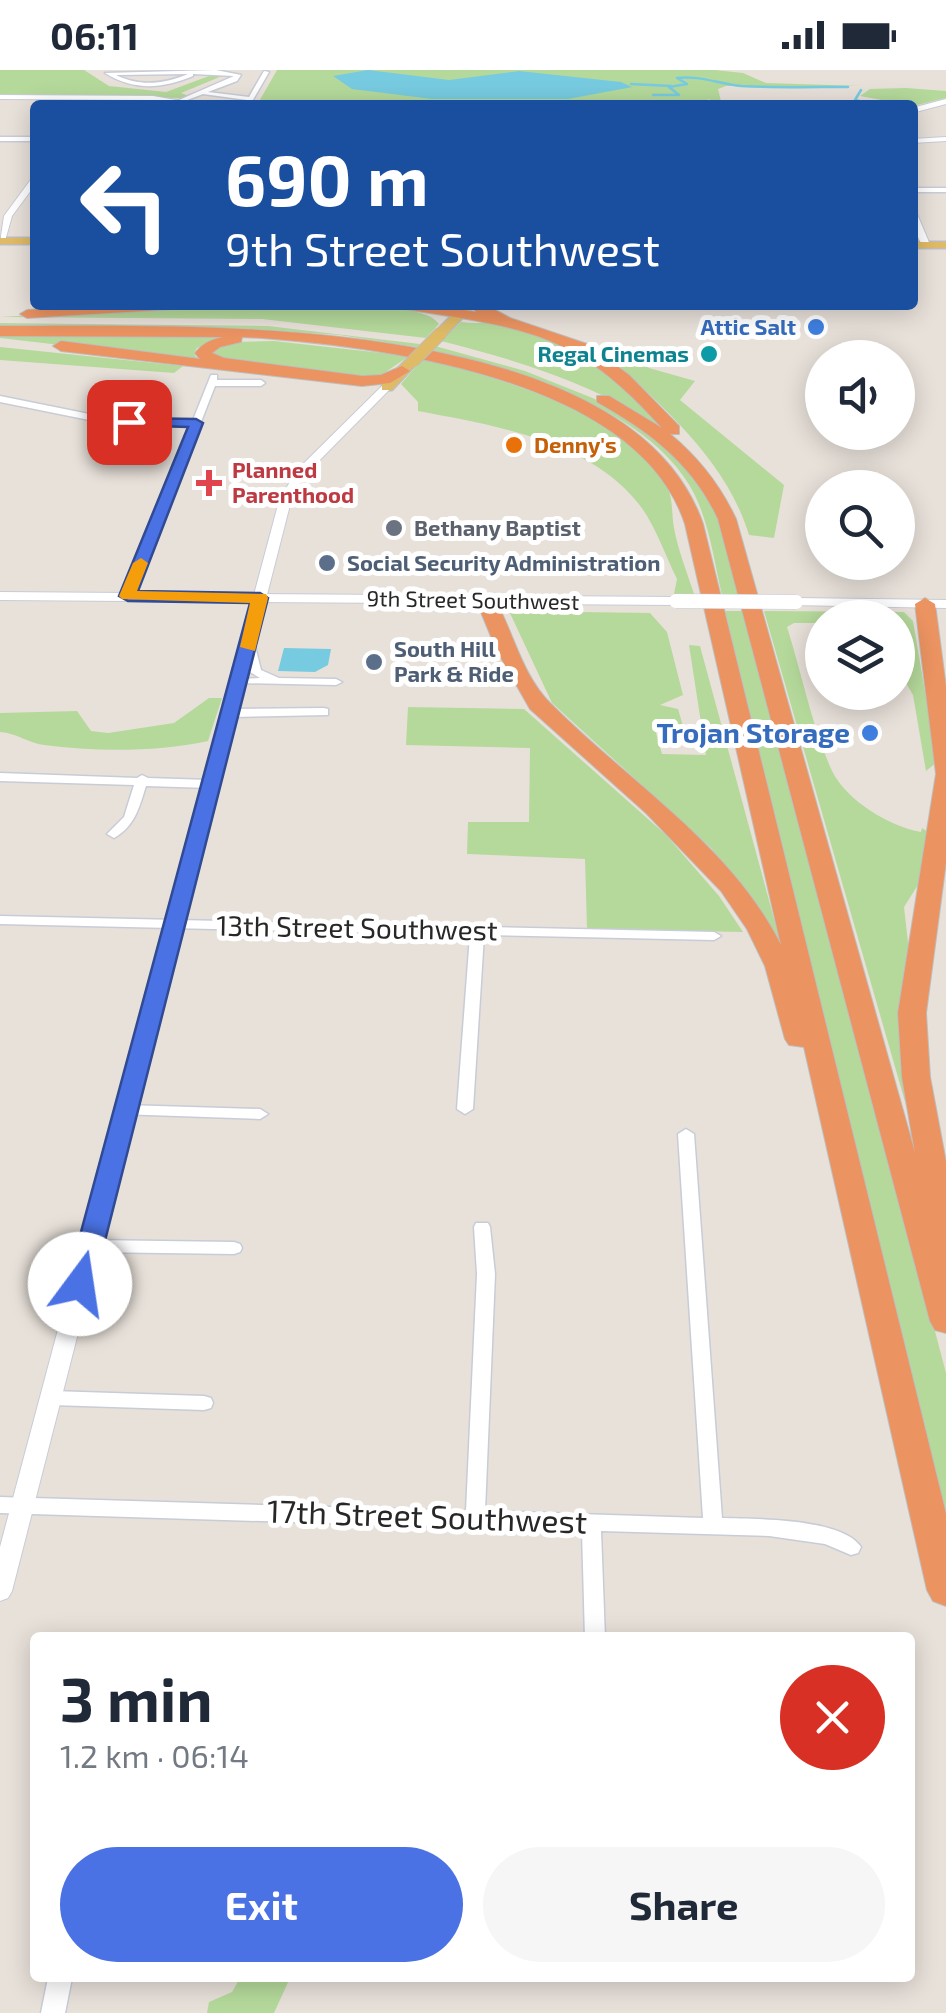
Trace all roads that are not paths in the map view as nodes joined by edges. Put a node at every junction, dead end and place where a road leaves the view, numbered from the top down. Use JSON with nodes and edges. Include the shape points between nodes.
{"nodes":[{"id":1,"x":106,"y":71,"type":"edge"},
{"id":2,"x":193,"y":72,"type":"edge"},
{"id":3,"x":266,"y":73,"type":"edge"},
{"id":4,"x":243,"y":74,"type":"junction"},
{"id":5,"x":231,"y":82,"type":"junction"},
{"id":6,"x":260,"y":84,"type":"junction"},
{"id":7,"x":202,"y":93,"type":"junction"},
{"id":8,"x":0,"y":97,"type":"edge"},
{"id":9,"x":46,"y":100,"type":"edge"},
{"id":10,"x":182,"y":100,"type":"edge"},
{"id":11,"x":239,"y":100,"type":"edge"},
{"id":12,"x":250,"y":100,"type":"edge"},
{"id":13,"x":946,"y":101,"type":"edge"},
{"id":14,"x":918,"y":109,"type":"edge"},
{"id":15,"x":30,"y":136,"type":"edge"},
{"id":16,"x":0,"y":139,"type":"edge"},
{"id":17,"x":946,"y":139,"type":"edge"},
{"id":18,"x":918,"y":141,"type":"edge"},
{"id":19,"x":30,"y":186,"type":"edge"},
{"id":20,"x":918,"y":190,"type":"edge"},
{"id":21,"x":946,"y":190,"type":"edge"},
{"id":22,"x":918,"y":240,"type":"edge"},
{"id":23,"x":0,"y":241,"type":"edge"},
{"id":24,"x":30,"y":241,"type":"edge"},
{"id":25,"x":946,"y":246,"type":"edge"},
{"id":26,"x":108,"y":310,"type":"edge"},
{"id":27,"x":464,"y":310,"type":"edge"},
{"id":28,"x":469,"y":310,"type":"edge"},
{"id":29,"x":482,"y":310,"type":"edge"},
{"id":30,"x":0,"y":318,"type":"edge"},
{"id":31,"x":516,"y":323,"type":"junction"},
{"id":32,"x":0,"y":330,"type":"edge"},
{"id":33,"x":0,"y":340,"type":"edge"},
{"id":34,"x":407,"y":366,"type":"junction"},
{"id":35,"x":494,"y":372,"type":"junction"},
{"id":36,"x":336,"y":380,"type":"junction"},
{"id":37,"x":261,"y":384,"type":"dead end"},
{"id":38,"x":387,"y":387,"type":"junction"},
{"id":39,"x":0,"y":399,"type":"edge"},
{"id":40,"x":370,"y":404,"type":"junction"},
{"id":41,"x":196,"y":423,"type":"junction"},
{"id":42,"x":727,"y":519,"type":"junction"},
{"id":43,"x":0,"y":596,"type":"edge"},
{"id":44,"x":128,"y":596,"type":"junction"},
{"id":45,"x":260,"y":598,"type":"junction"},
{"id":46,"x":486,"y":600,"type":"junction"},
{"id":47,"x":936,"y":604,"type":"edge"},
{"id":48,"x":249,"y":646,"type":"junction"},
{"id":49,"x":241,"y":681,"type":"junction"},
{"id":50,"x":292,"y":681,"type":"junction"},
{"id":51,"x":336,"y":682,"type":"dead end"},
{"id":52,"x":324,"y":712,"type":"dead end"},
{"id":53,"x":231,"y":714,"type":"junction"},
{"id":54,"x":946,"y":774,"type":"edge"},
{"id":55,"x":0,"y":777,"type":"edge"},
{"id":56,"x":142,"y":779,"type":"junction"},
{"id":57,"x":209,"y":784,"type":"junction"},
{"id":58,"x":114,"y":834,"type":"dead end"},
{"id":59,"x":0,"y":920,"type":"edge"},
{"id":60,"x":174,"y":924,"type":"junction"},
{"id":61,"x":476,"y":932,"type":"junction"},
{"id":62,"x":714,"y":936,"type":"dead end"},
{"id":63,"x":465,"y":1109,"type":"dead end"},
{"id":64,"x":126,"y":1110,"type":"junction"},
{"id":65,"x":260,"y":1114,"type":"dead end"},
{"id":66,"x":686,"y":1134,"type":"dead end"},
{"id":67,"x":482,"y":1227,"type":"dead end"},
{"id":68,"x":946,"y":1245,"type":"edge"},
{"id":69,"x":90,"y":1246,"type":"junction"},
{"id":70,"x":234,"y":1248,"type":"dead end"},
{"id":71,"x":946,"y":1321,"type":"edge"},
{"id":72,"x":889,"y":1352,"type":"junction"},
{"id":73,"x":52,"y":1398,"type":"junction"},
{"id":74,"x":204,"y":1403,"type":"dead end"},
{"id":75,"x":10,"y":1505,"type":"edge"},
{"id":76,"x":475,"y":1518,"type":"junction"},
{"id":77,"x":592,"y":1522,"type":"junction"},
{"id":78,"x":713,"y":1526,"type":"junction"},
{"id":79,"x":852,"y":1547,"type":"dead end"},
{"id":80,"x":0,"y":1590,"type":"edge"},
{"id":81,"x":946,"y":1590,"type":"edge"},
{"id":82,"x":595,"y":1632,"type":"edge"},
{"id":83,"x":59,"y":1982,"type":"edge"},
{"id":84,"x":53,"y":2013,"type":"edge"}],
"edges":[{"from":1,"to":2,"type":"street"},
{"from":1,"to":2,"type":"street","via":[[123,82],[161,86]]},
{"from":2,"to":4,"type":"street"},
{"from":3,"to":4,"type":"street"},
{"from":3,"to":6,"type":"street"},
{"from":4,"to":5,"type":"street"},
{"from":5,"to":6,"type":"street"},
{"from":5,"to":7,"type":"street"},
{"from":6,"to":12,"type":"street"},
{"from":7,"to":10,"type":"street"},
{"from":7,"to":11,"type":"street"},
{"from":8,"to":9,"type":"street"},
{"from":13,"to":14,"type":"main road"},
{"from":15,"to":16,"type":"street"},
{"from":17,"to":18,"type":"street"},
{"from":19,"to":23,"type":"street","via":[[9,213]]},
{"from":20,"to":21,"type":"street"},
{"from":22,"to":25,"type":"main road"},
{"from":23,"to":24,"type":"main road"},
{"from":26,"to":30,"type":"highway"},
{"from":27,"to":34,"type":"main road","bridge":true},
{"from":28,"to":31,"type":"highway"},
{"from":29,"to":31,"type":"highway"},
{"from":30,"to":42,"type":"highway","via":[[314,327],[490,356],[584,390],[651,428],[710,483]]},
{"from":31,"to":42,"type":"highway","via":[[580,347],[617,371],[703,464]]},
{"from":32,"to":35,"type":"highway","via":[[310,336],[409,349]]},
{"from":33,"to":36,"type":"highway"},
{"from":34,"to":35,"type":"highway","via":[[384,380],[362,381],[224,363],[203,353],[224,340],[279,340],[396,352]]},
{"from":34,"to":38,"type":"main road"},
{"from":35,"to":72,"type":"highway","via":[[554,394],[618,429],[672,476],[691,512]]},
{"from":36,"to":38,"type":"highway"},
{"from":36,"to":40,"type":"highway","via":[[367,389]]},
{"from":37,"to":41,"type":"street","via":[[213,380]]},
{"from":38,"to":40,"type":"street"},
{"from":39,"to":41,"type":"street","via":[[99,419]]},
{"from":40,"to":45,"type":"street","via":[[291,486]]},
{"from":41,"to":44,"type":"street"},
{"from":42,"to":71,"type":"highway"},
{"from":43,"to":44,"type":"main road","name":"9th Street Southwest"},
{"from":44,"to":45,"type":"main road","name":"9th Street Southwest"},
{"from":45,"to":46,"type":"main road","name":"9th Street Southwest"},
{"from":45,"to":48,"type":"street"},
{"from":46,"to":47,"type":"main road","name":"9th Street Southwest","bridge":true},
{"from":46,"to":72,"type":"highway","via":[[538,704],[687,839],[760,928],[778,966]]},
{"from":47,"to":54,"type":"highway"},
{"from":48,"to":49,"type":"street"},
{"from":48,"to":50,"type":"street","via":[[256,672]]},
{"from":49,"to":50,"type":"street"},
{"from":49,"to":53,"type":"street"},
{"from":50,"to":51,"type":"street"},
{"from":52,"to":53,"type":"street"},
{"from":53,"to":57,"type":"street"},
{"from":54,"to":68,"type":"highway","via":[[912,1013],[916,1077]]},
{"from":55,"to":56,"type":"street"},
{"from":56,"to":57,"type":"street"},
{"from":56,"to":58,"type":"street","via":[[130,818]]},
{"from":57,"to":60,"type":"street"},
{"from":59,"to":60,"type":"street","name":"13th Street Southwest"},
{"from":60,"to":61,"type":"street","name":"13th Street Southwest"},
{"from":60,"to":64,"type":"street"},
{"from":61,"to":62,"type":"street","name":"13th Street Southwest"},
{"from":61,"to":63,"type":"street"},
{"from":64,"to":65,"type":"street"},
{"from":64,"to":69,"type":"street"},
{"from":66,"to":78,"type":"street"},
{"from":67,"to":76,"type":"street","via":[[486,1274]]},
{"from":69,"to":70,"type":"street"},
{"from":69,"to":73,"type":"street"},
{"from":72,"to":81,"type":"highway"},
{"from":73,"to":74,"type":"street"},
{"from":73,"to":75,"type":"street"},
{"from":75,"to":76,"type":"street","name":"17th Street Southwest"},
{"from":75,"to":80,"type":"street"},
{"from":76,"to":77,"type":"street","name":"17th Street Southwest"},
{"from":77,"to":78,"type":"street","name":"17th Street Southwest"},
{"from":77,"to":82,"type":"street"},
{"from":78,"to":79,"type":"street","name":"17th Street Southwest","via":[[812,1533]]},
{"from":83,"to":84,"type":"street"}]}
